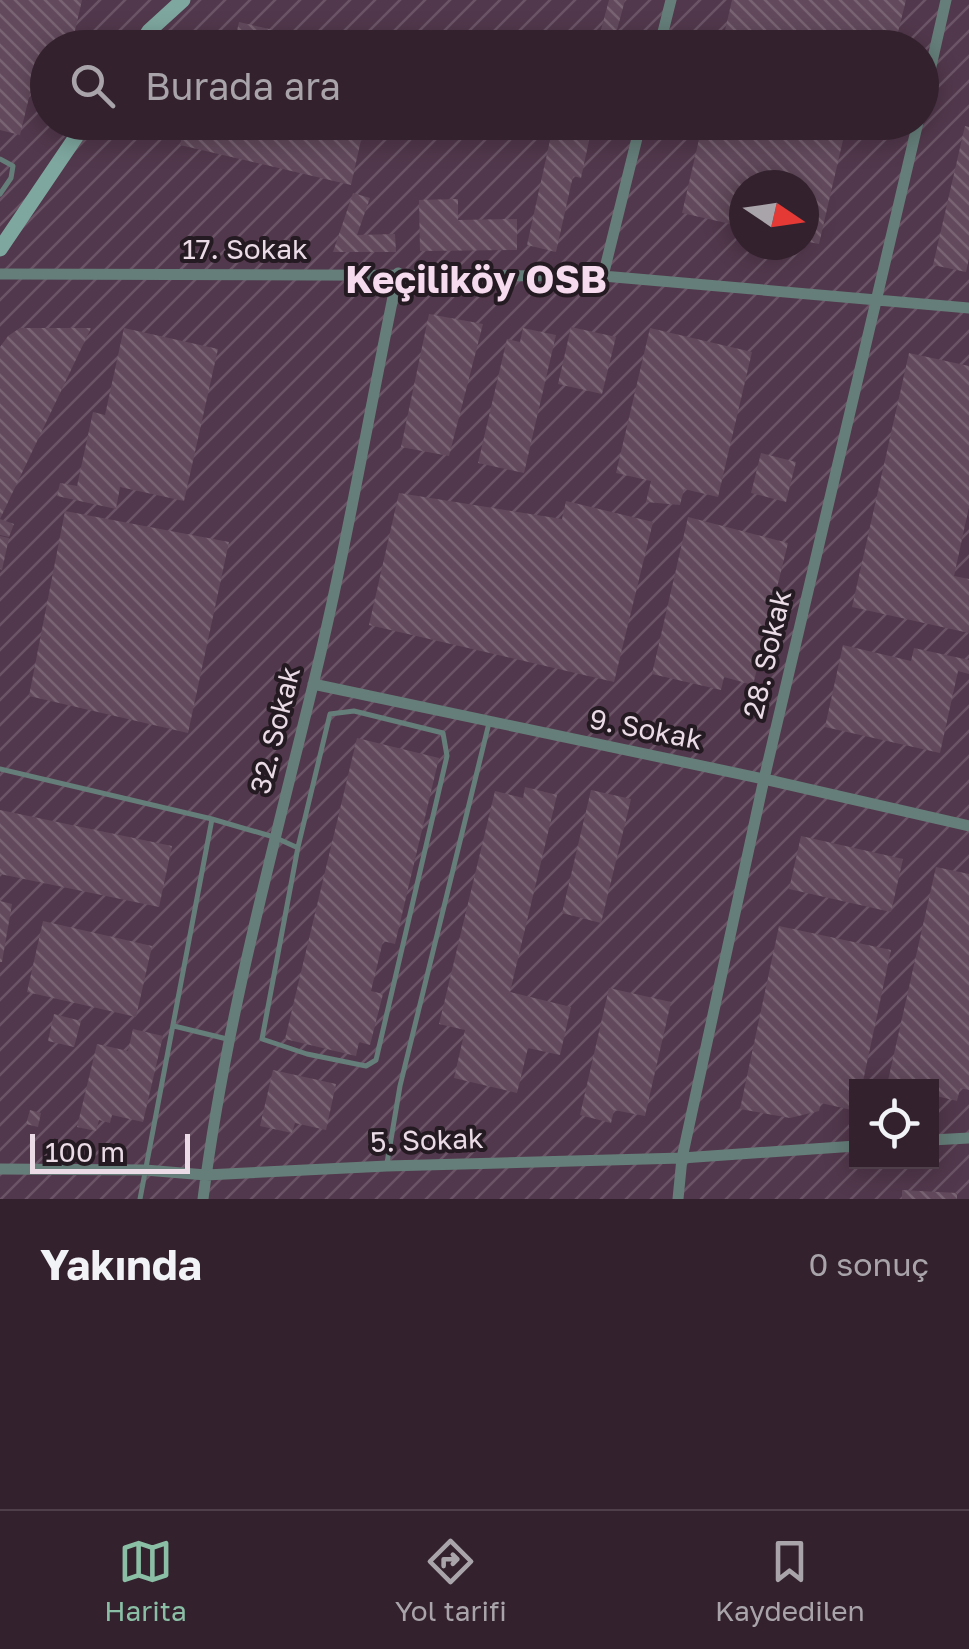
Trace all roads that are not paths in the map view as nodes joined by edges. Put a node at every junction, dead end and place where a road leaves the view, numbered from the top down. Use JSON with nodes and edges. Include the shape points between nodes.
{"nodes":[{"id":1,"x":184,"y":0,"type":"edge"},
{"id":2,"x":671,"y":0,"type":"edge"},
{"id":3,"x":946,"y":0,"type":"edge"},
{"id":4,"x":150,"y":30,"type":"edge"},
{"id":5,"x":664,"y":30,"type":"edge"},
{"id":6,"x":939,"y":31,"type":"edge"},
{"id":7,"x":74,"y":140,"type":"edge"},
{"id":8,"x":637,"y":140,"type":"edge"},
{"id":9,"x":914,"y":140,"type":"edge"},
{"id":10,"x":0,"y":159,"type":"edge"},
{"id":11,"x":0,"y":194,"type":"edge"},
{"id":12,"x":0,"y":249,"type":"edge"},
{"id":13,"x":398,"y":273,"type":"junction"},
{"id":14,"x":0,"y":274,"type":"edge"},
{"id":15,"x":603,"y":276,"type":"junction"},
{"id":16,"x":876,"y":298,"type":"junction"},
{"id":17,"x":969,"y":308,"type":"edge"},
{"id":18,"x":313,"y":684,"type":"junction"},
{"id":19,"x":489,"y":723,"type":"junction"},
{"id":20,"x":0,"y":769,"type":"edge"},
{"id":21,"x":764,"y":778,"type":"junction"},
{"id":22,"x":212,"y":819,"type":"junction"},
{"id":23,"x":969,"y":826,"type":"edge"},
{"id":24,"x":274,"y":837,"type":"junction"},
{"id":25,"x":298,"y":848,"type":"junction"},
{"id":26,"x":173,"y":1026,"type":"junction"},
{"id":27,"x":230,"y":1040,"type":"junction"},
{"id":28,"x":969,"y":1138,"type":"edge"},
{"id":29,"x":939,"y":1140,"type":"edge"},
{"id":30,"x":849,"y":1146,"type":"edge"},
{"id":31,"x":682,"y":1158,"type":"junction"},
{"id":32,"x":387,"y":1166,"type":"junction"},
{"id":33,"x":0,"y":1169,"type":"edge"},
{"id":34,"x":145,"y":1170,"type":"junction"},
{"id":35,"x":206,"y":1175,"type":"junction"},
{"id":36,"x":140,"y":1199,"type":"edge"},
{"id":37,"x":203,"y":1199,"type":"edge"},
{"id":38,"x":678,"y":1199,"type":"edge"}],
"edges":[{"from":1,"to":4,"type":"street"},
{"from":2,"to":5,"type":"street"},
{"from":3,"to":6,"type":"street"},
{"from":7,"to":12,"type":"street"},
{"from":8,"to":15,"type":"street"},
{"from":9,"to":16,"type":"street","name":"28. Sokak"},
{"from":10,"to":11,"type":"lane","via":[[13,166]]},
{"from":13,"to":14,"type":"street","name":"17. Sokak"},
{"from":13,"to":15,"type":"street","name":"17. Sokak"},
{"from":13,"to":18,"type":"street","name":"32. Sokak"},
{"from":15,"to":16,"type":"street","name":"17. Sokak"},
{"from":16,"to":17,"type":"street","name":"17. Sokak"},
{"from":16,"to":21,"type":"street","name":"28. Sokak"},
{"from":18,"to":19,"type":"street","name":"9. Sokak"},
{"from":18,"to":24,"type":"street","name":"32. Sokak"},
{"from":19,"to":21,"type":"street","name":"9. Sokak"},
{"from":19,"to":32,"type":"lane","via":[[400,1086]]},
{"from":20,"to":22,"type":"lane"},
{"from":21,"to":23,"type":"street","name":"9. Sokak"},
{"from":21,"to":31,"type":"street","name":"28. Sokak"},
{"from":22,"to":24,"type":"lane"},
{"from":22,"to":26,"type":"lane"},
{"from":24,"to":25,"type":"lane"},
{"from":24,"to":27,"type":"street","name":"32. Sokak"},
{"from":25,"to":25,"type":"lane","via":[[330,714],[354,711],[443,733],[446,756],[414,901],[376,1060],[366,1066],[262,1039]]},
{"from":26,"to":27,"type":"lane"},
{"from":26,"to":34,"type":"lane"},
{"from":27,"to":35,"type":"street","name":"32. Sokak"},
{"from":28,"to":29,"type":"street"},
{"from":30,"to":31,"type":"street","name":"5. Sokak"},
{"from":31,"to":32,"type":"street","name":"5. Sokak"},
{"from":31,"to":38,"type":"street","name":"28. Sokak"},
{"from":32,"to":35,"type":"street","name":"5. Sokak"},
{"from":33,"to":34,"type":"street","name":"5. Sokak"},
{"from":34,"to":35,"type":"street","name":"5. Sokak"},
{"from":34,"to":36,"type":"lane"},
{"from":35,"to":37,"type":"street","name":"32. Sokak"}]}
